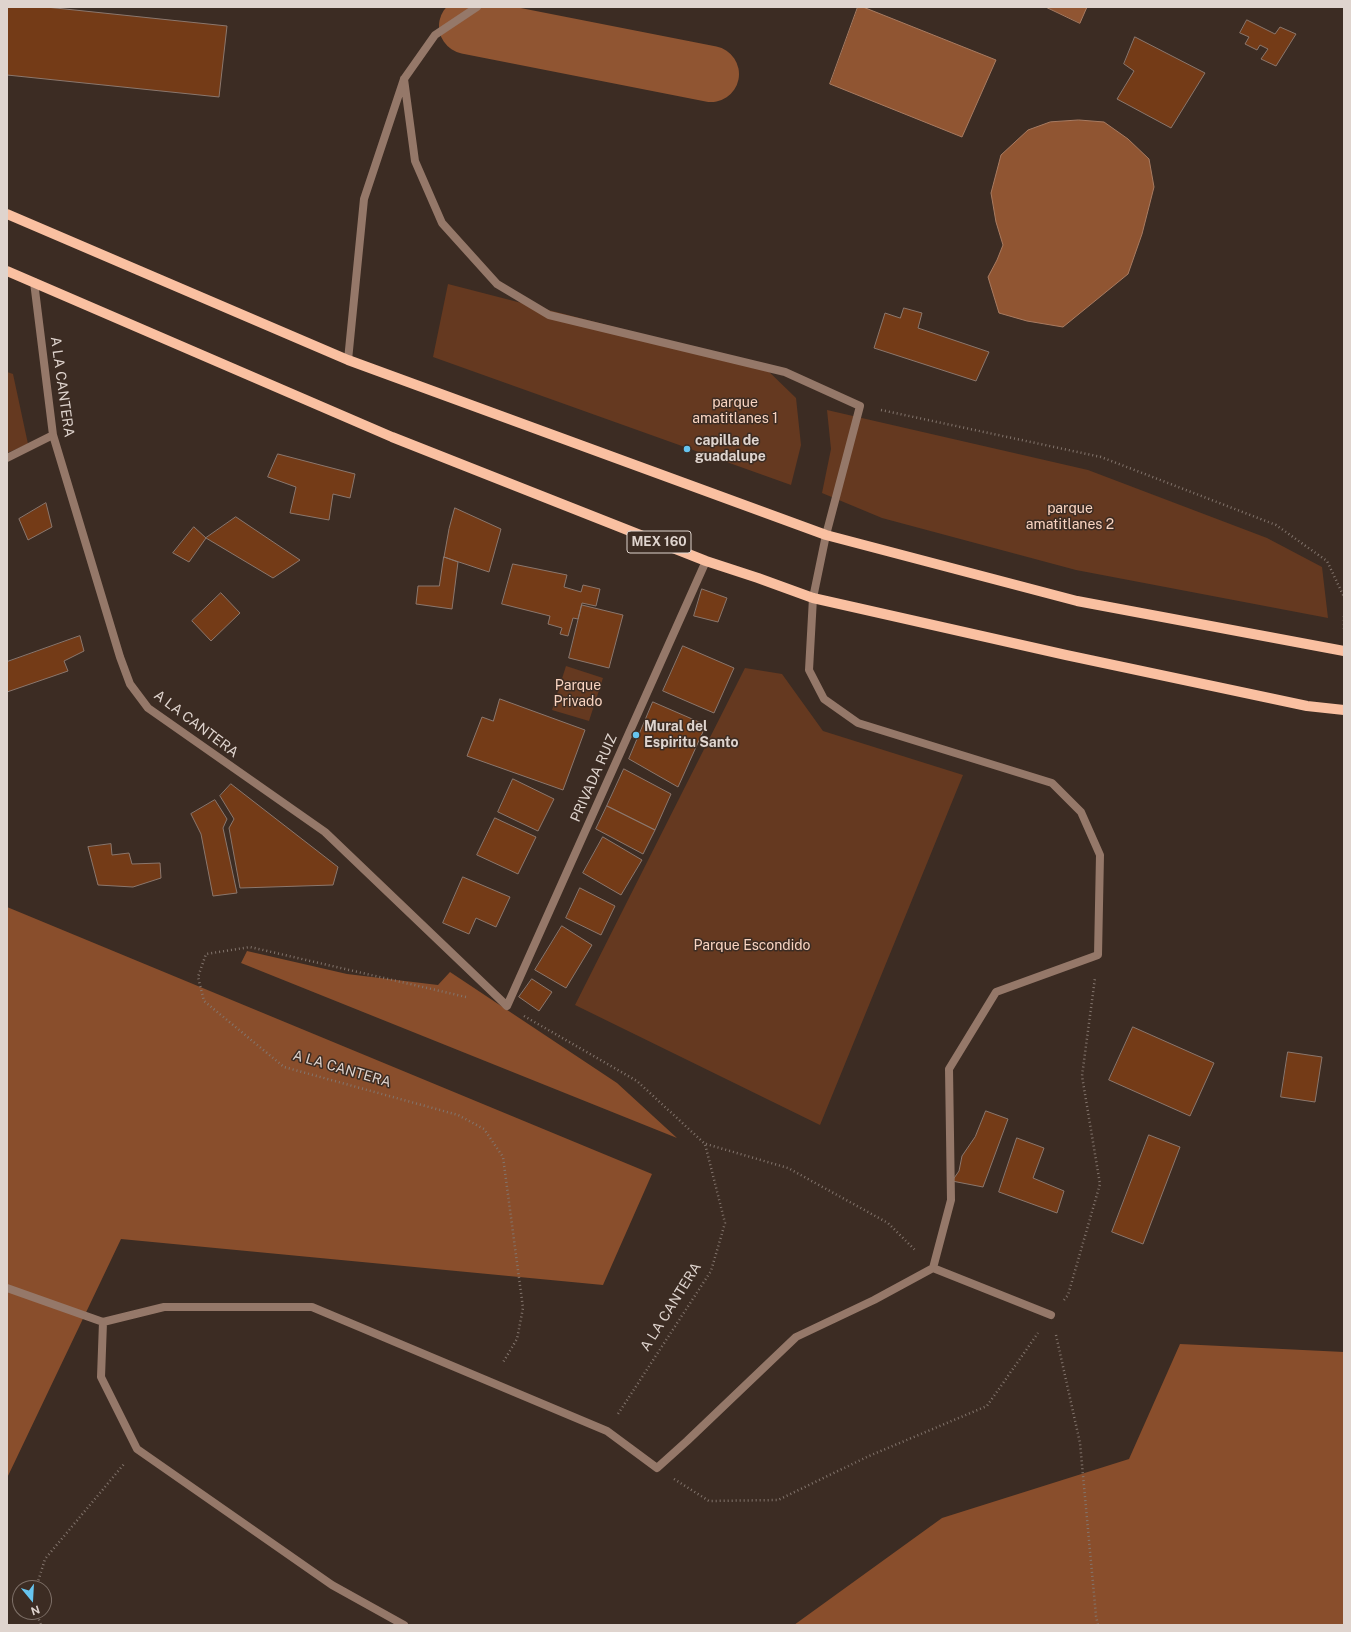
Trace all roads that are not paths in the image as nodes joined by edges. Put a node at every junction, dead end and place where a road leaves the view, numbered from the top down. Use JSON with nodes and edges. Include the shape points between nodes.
{"nodes":[{"id":1,"x":478,"y":7,"type":"edge"},
{"id":2,"x":404,"y":79,"type":"junction"},
{"id":3,"x":7,"y":214,"type":"edge"},
{"id":4,"x":7,"y":271,"type":"edge"},
{"id":5,"x":34,"y":282,"type":"junction"},
{"id":6,"x":348,"y":360,"type":"junction"},
{"id":7,"x":53,"y":435,"type":"junction"},
{"id":8,"x":7,"y":458,"type":"edge"},
{"id":9,"x":826,"y":535,"type":"junction"},
{"id":10,"x":706,"y":561,"type":"junction"},
{"id":11,"x":812,"y":598,"type":"junction"},
{"id":12,"x":1344,"y":651,"type":"edge"},
{"id":13,"x":1344,"y":710,"type":"edge"},
{"id":14,"x":507,"y":1006,"type":"joint"},
{"id":15,"x":933,"y":1268,"type":"junction"},
{"id":16,"x":7,"y":1288,"type":"edge"},
{"id":17,"x":1051,"y":1315,"type":"road end"},
{"id":18,"x":103,"y":1322,"type":"junction"},
{"id":19,"x":404,"y":1625,"type":"edge"}],
"edges":[{"from":1,"to":2,"type":"street","via":[[435,35]]},
{"from":2,"to":6,"type":"street","via":[[364,199]]},
{"from":2,"to":9,"type":"street","via":[[415,160],[442,224],[497,284],[548,315],[785,372],[860,406]]},
{"from":3,"to":6,"type":"main road"},
{"from":4,"to":5,"type":"main road","number":"MEX 160"},
{"from":5,"to":7,"type":"street","name":"A LA CANTERA"},
{"from":5,"to":10,"type":"main road","number":"MEX 160","via":[[392,437]]},
{"from":6,"to":9,"type":"main road"},
{"from":7,"to":8,"type":"street"},
{"from":7,"to":14,"type":"street","name":"A LA CANTERA","via":[[120,657],[130,684],[148,708],[325,832]]},
{"from":9,"to":11,"type":"street"},
{"from":9,"to":12,"type":"main road","via":[[1077,601]]},
{"from":10,"to":11,"type":"main road","number":"MEX 160"},
{"from":10,"to":14,"type":"street","name":"PRIVADA RUIZ"},
{"from":11,"to":13,"type":"main road","number":"MEX 160","via":[[1066,655],[1299,704]]},
{"from":11,"to":15,"type":"street","via":[[809,670],[824,699],[858,723],[1052,783],[1081,812],[1100,855],[1098,955],[996,992],[949,1069],[951,1200]]},
{"from":15,"to":17,"type":"street"},
{"from":15,"to":18,"type":"street","via":[[874,1300],[796,1337],[657,1468],[607,1431],[312,1308],[164,1307]]},
{"from":16,"to":18,"type":"street"},
{"from":18,"to":19,"type":"street","via":[[101,1377],[137,1449],[332,1585]]}]}
